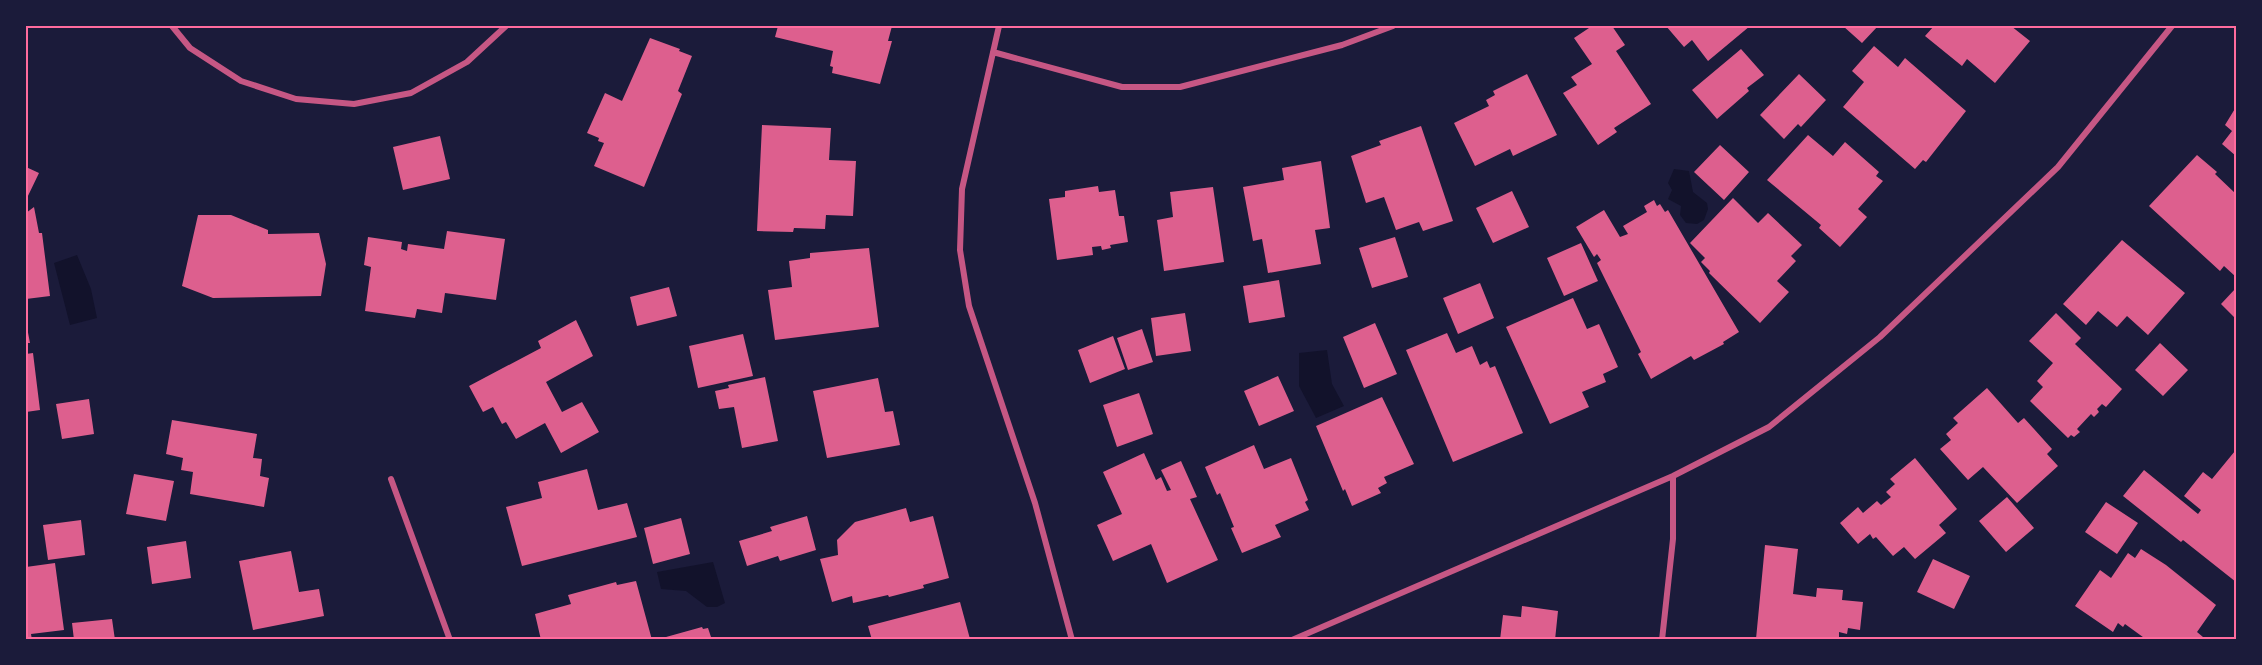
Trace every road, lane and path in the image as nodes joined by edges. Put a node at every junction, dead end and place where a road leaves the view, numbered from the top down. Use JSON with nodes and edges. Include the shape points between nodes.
{"nodes":[{"id":1,"x":172,"y":26,"type":"edge"},
{"id":2,"x":506,"y":26,"type":"edge"},
{"id":3,"x":999,"y":26,"type":"edge"},
{"id":4,"x":1393,"y":26,"type":"edge"},
{"id":5,"x":2172,"y":26,"type":"edge"},
{"id":6,"x":993,"y":52,"type":"junction"},
{"id":7,"x":1673,"y":476,"type":"junction"},
{"id":8,"x":391,"y":479,"type":"dead end"},
{"id":9,"x":450,"y":639,"type":"edge"},
{"id":10,"x":1072,"y":639,"type":"edge"},
{"id":11,"x":1292,"y":639,"type":"edge"},
{"id":12,"x":1662,"y":639,"type":"edge"}],
"edges":[{"from":1,"to":2,"type":"street","via":[[190,48],[241,81],[296,99],[354,104],[411,93],[467,62]]},
{"from":3,"to":6,"type":"street"},
{"from":4,"to":6,"type":"street","via":[[1342,45],[1180,87],[1122,87]]},
{"from":5,"to":7,"type":"street","via":[[2058,167],[1880,338],[1769,427]]},
{"from":6,"to":10,"type":"street","via":[[962,189],[960,250],[969,306],[1035,503]]},
{"from":7,"to":11,"type":"street"},
{"from":7,"to":12,"type":"street","via":[[1673,539]]},
{"from":8,"to":9,"type":"street"}]}
